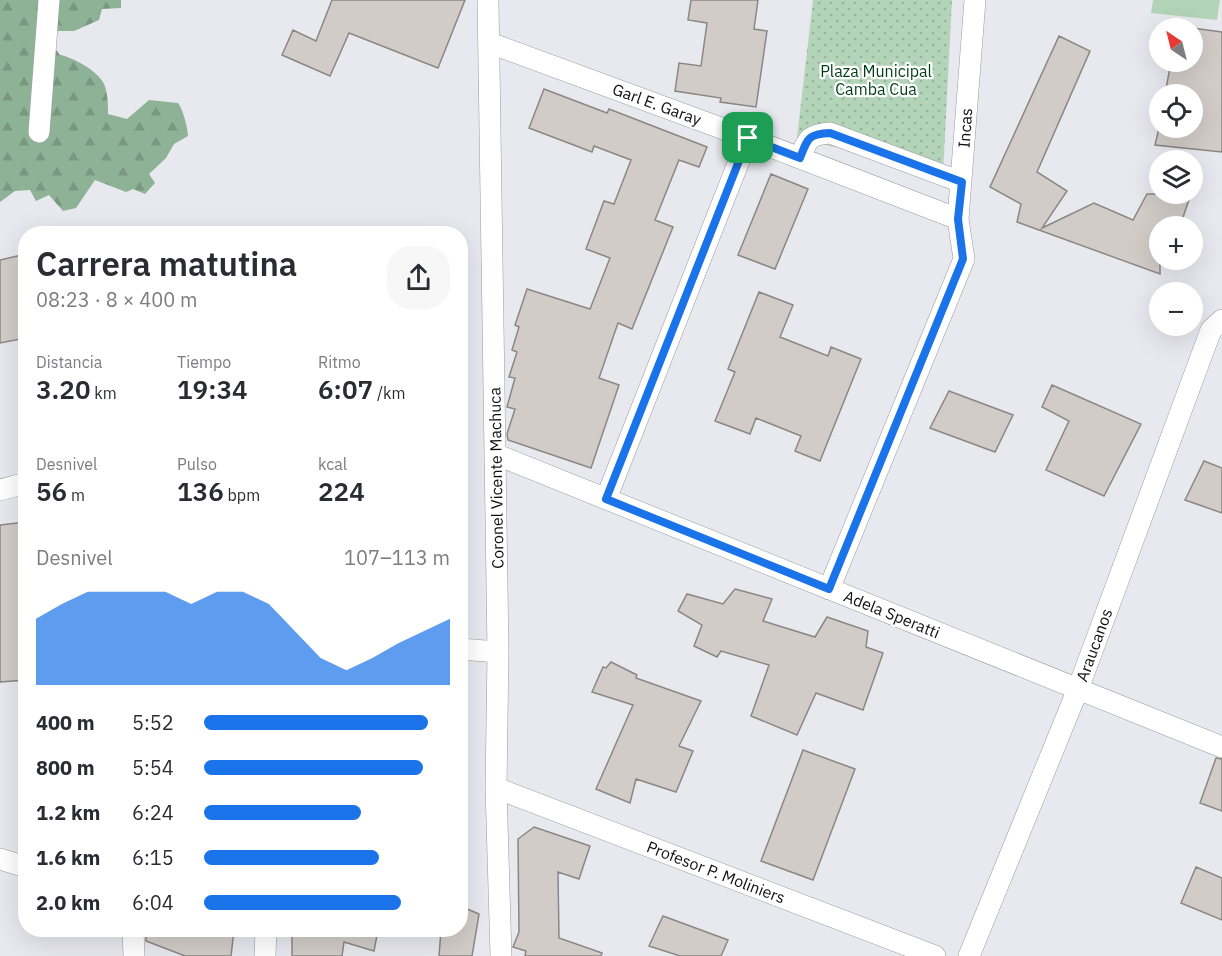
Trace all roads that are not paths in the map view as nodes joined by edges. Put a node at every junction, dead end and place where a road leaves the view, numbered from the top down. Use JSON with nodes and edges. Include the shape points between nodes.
{"nodes":[{"id":1,"x":49,"y":0,"type":"edge"},
{"id":2,"x":488,"y":0,"type":"edge"},
{"id":3,"x":975,"y":0,"type":"edge"},
{"id":4,"x":489,"y":43,"type":"junction"},
{"id":5,"x":39,"y":132,"type":"dead end"},
{"id":6,"x":748,"y":138,"type":"junction"},
{"id":7,"x":800,"y":158,"type":"junction"},
{"id":8,"x":962,"y":182,"type":"junction"},
{"id":9,"x":958,"y":219,"type":"junction"},
{"id":10,"x":1217,"y":325,"type":"edge"},
{"id":11,"x":495,"y":454,"type":"junction"},
{"id":12,"x":18,"y":485,"type":"edge"},
{"id":13,"x":0,"y":490,"type":"edge"},
{"id":14,"x":606,"y":499,"type":"junction"},
{"id":15,"x":829,"y":589,"type":"junction"},
{"id":16,"x":468,"y":650,"type":"edge"},
{"id":17,"x":498,"y":652,"type":"junction"},
{"id":18,"x":1077,"y":689,"type":"junction"},
{"id":19,"x":1222,"y":747,"type":"edge"},
{"id":20,"x":496,"y":788,"type":"junction"},
{"id":21,"x":0,"y":859,"type":"edge"},
{"id":22,"x":18,"y":865,"type":"edge"},
{"id":23,"x":133,"y":937,"type":"edge"},
{"id":24,"x":266,"y":937,"type":"edge"},
{"id":25,"x":134,"y":956,"type":"edge"},
{"id":26,"x":265,"y":956,"type":"edge"},
{"id":27,"x":501,"y":956,"type":"edge"},
{"id":28,"x":935,"y":956,"type":"edge"},
{"id":29,"x":969,"y":956,"type":"edge"}],
"edges":[{"from":1,"to":5,"type":"street"},
{"from":2,"to":4,"type":"street","name":"Coronel Vicente Machuca"},
{"from":3,"to":8,"type":"street","name":"Incas"},
{"from":4,"to":6,"type":"street","name":"Garl E. Garay"},
{"from":4,"to":11,"type":"street","name":"Coronel Vicente Machuca"},
{"from":6,"to":7,"type":"street","name":"Garl E. Garay"},
{"from":6,"to":14,"type":"street"},
{"from":7,"to":8,"type":"street","via":[[810,137],[830,133]]},
{"from":7,"to":9,"type":"street","name":"Garl E. Garay"},
{"from":8,"to":9,"type":"street","name":"Incas"},
{"from":9,"to":15,"type":"street","name":"Incas","via":[[963,259]]},
{"from":10,"to":18,"type":"street","name":"Araucanos"},
{"from":11,"to":14,"type":"street","name":"Adela Speratti"},
{"from":11,"to":17,"type":"street","name":"Coronel Vicente Machuca"},
{"from":12,"to":13,"type":"street"},
{"from":14,"to":15,"type":"street","name":"Adela Speratti"},
{"from":15,"to":18,"type":"street","name":"Adela Speratti"},
{"from":16,"to":17,"type":"street"},
{"from":17,"to":20,"type":"street","name":"Coronel Vicente Machuca"},
{"from":18,"to":19,"type":"street","name":"Adela Speratti"},
{"from":18,"to":29,"type":"street","name":"Araucanos"},
{"from":20,"to":27,"type":"street","name":"Coronel Vicente Machuca"},
{"from":20,"to":28,"type":"street","name":"Profesor P. Moliniers"},
{"from":21,"to":22,"type":"street"},
{"from":23,"to":25,"type":"street"},
{"from":24,"to":26,"type":"street"}]}
